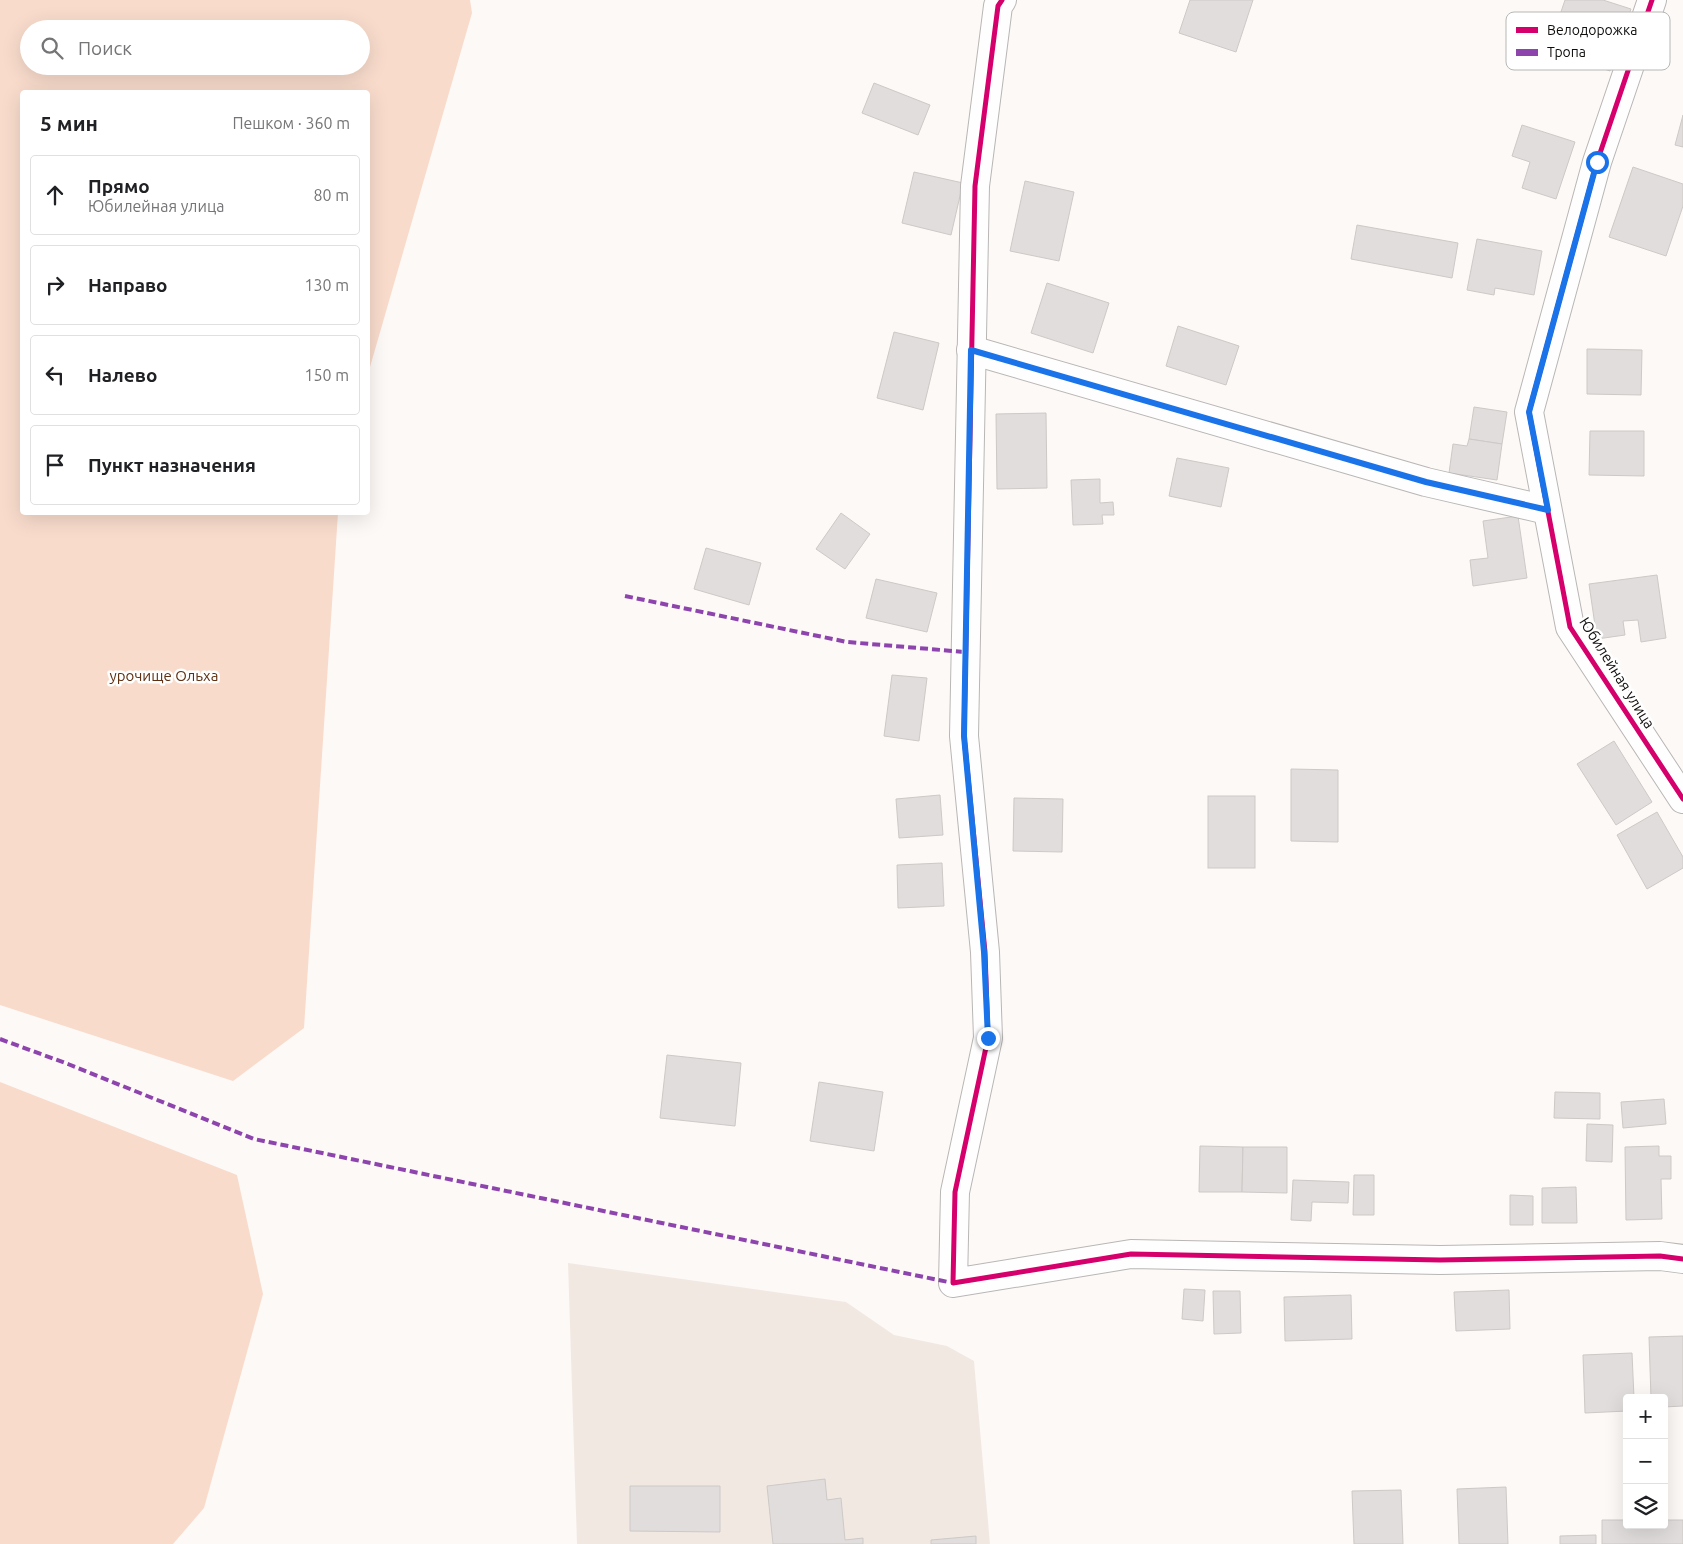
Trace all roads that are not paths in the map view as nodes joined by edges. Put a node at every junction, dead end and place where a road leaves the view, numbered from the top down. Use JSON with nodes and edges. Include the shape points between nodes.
{"nodes":[{"id":1,"x":1002,"y":0,"type":"edge"},
{"id":2,"x":1652,"y":0,"type":"edge"},
{"id":3,"x":1648,"y":12,"type":"edge"},
{"id":4,"x":1628,"y":70,"type":"edge"},
{"id":5,"x":971,"y":350,"type":"junction"},
{"id":6,"x":1548,"y":510,"type":"junction"},
{"id":7,"x":1683,"y":798,"type":"edge"},
{"id":8,"x":1675,"y":1253,"type":"edge"}],
"edges":[{"from":1,"to":5,"type":"street","via":[[998,6],[976,186]]},
{"from":2,"to":3,"type":"street","name":"Юбилейная улица"},
{"from":4,"to":6,"type":"street","name":"Юбилейная улица","via":[[1597,162],[1529,412]]},
{"from":5,"to":6,"type":"street","via":[[1426,482]]},
{"from":5,"to":8,"type":"street","via":[[964,736],[984,952],[988,1038],[955,1192],[953,1283],[1131,1254],[1440,1260]]},
{"from":6,"to":7,"type":"street","name":"Юбилейная улица","via":[[1570,627]]}]}
